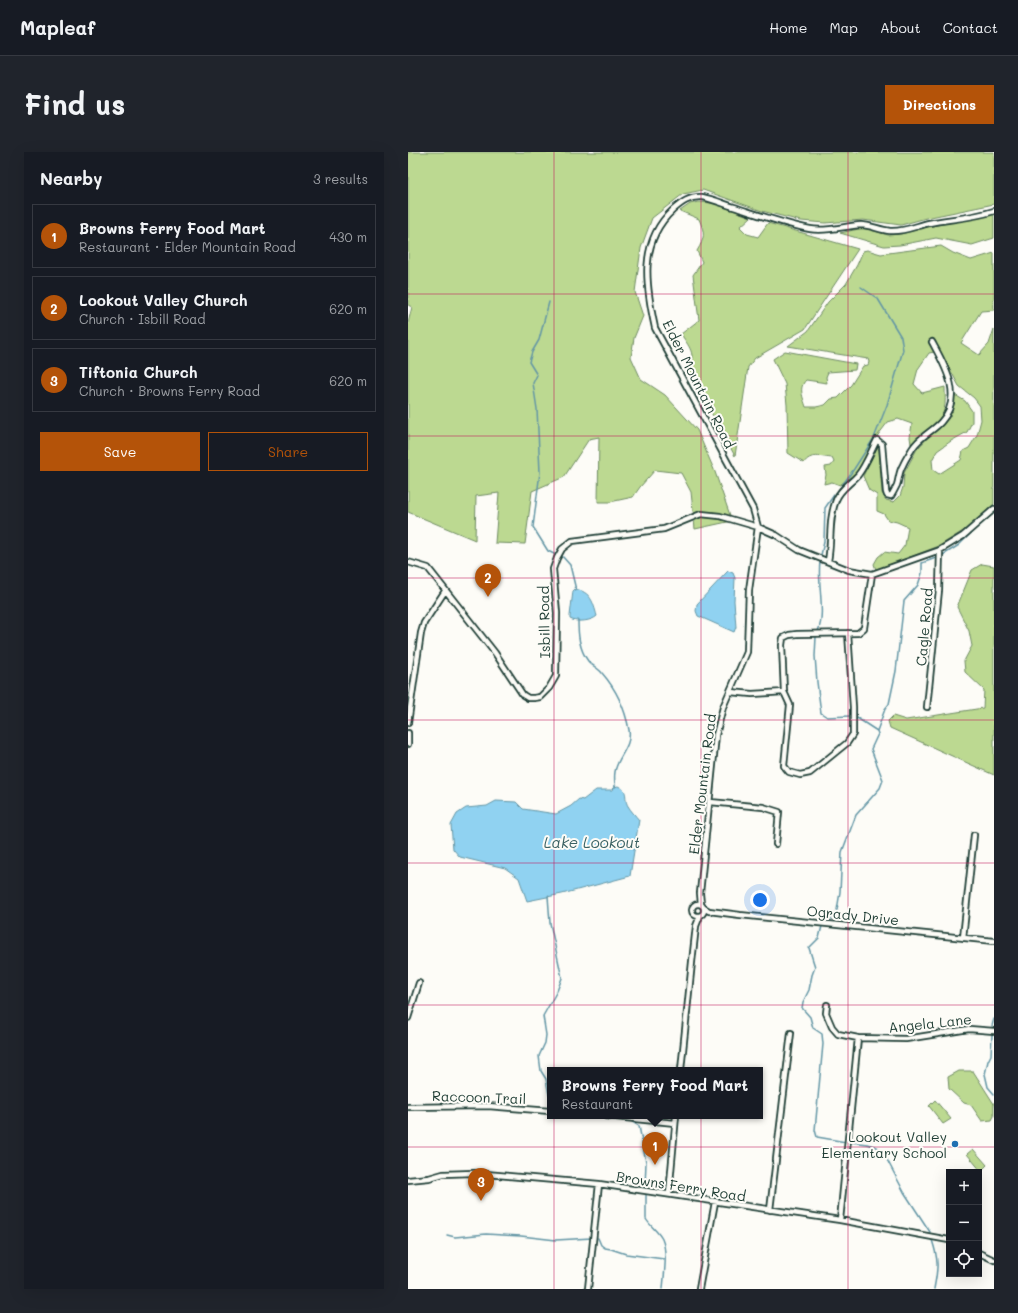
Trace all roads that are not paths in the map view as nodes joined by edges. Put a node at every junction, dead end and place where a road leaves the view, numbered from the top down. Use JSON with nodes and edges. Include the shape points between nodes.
{"nodes":[{"id":1,"x":994,"y":211,"type":"edge"},
{"id":2,"x":932,"y":342,"type":"dead end"},
{"id":3,"x":994,"y":509,"type":"edge"},
{"id":4,"x":758,"y":527,"type":"junction"},
{"id":5,"x":940,"y":550,"type":"junction"},
{"id":6,"x":828,"y":561,"type":"junction"},
{"id":7,"x":408,"y":562,"type":"edge"},
{"id":8,"x":872,"y":574,"type":"junction"},
{"id":9,"x":445,"y":591,"type":"junction"},
{"id":10,"x":848,"y":634,"type":"junction"},
{"id":11,"x":730,"y":692,"type":"junction"},
{"id":12,"x":784,"y":692,"type":"junction"},
{"id":13,"x":927,"y":707,"type":"dead end"},
{"id":14,"x":408,"y":723,"type":"edge"},
{"id":15,"x":408,"y":733,"type":"edge"},
{"id":16,"x":408,"y":744,"type":"edge"},
{"id":17,"x":710,"y":802,"type":"junction"},
{"id":18,"x":974,"y":835,"type":"dead end"},
{"id":19,"x":776,"y":844,"type":"dead end"},
{"id":20,"x":700,"y":894,"type":"junction"},
{"id":21,"x":695,"y":904,"type":"junction"},
{"id":22,"x":702,"y":910,"type":"junction"},
{"id":23,"x":693,"y":914,"type":"junction"},
{"id":24,"x":696,"y":926,"type":"junction"},
{"id":25,"x":963,"y":938,"type":"junction"},
{"id":26,"x":994,"y":941,"type":"edge"},
{"id":27,"x":419,"y":983,"type":"dead end"},
{"id":28,"x":827,"y":1005,"type":"dead end"},
{"id":29,"x":408,"y":1018,"type":"edge"},
{"id":30,"x":994,"y":1031,"type":"edge"},
{"id":31,"x":791,"y":1033,"type":"dead end"},
{"id":32,"x":858,"y":1038,"type":"junction"},
{"id":33,"x":681,"y":1067,"type":"edge"},
{"id":34,"x":408,"y":1107,"type":"edge"},
{"id":35,"x":547,"y":1111,"type":"edge"},
{"id":36,"x":636,"y":1119,"type":"edge"},
{"id":37,"x":676,"y":1119,"type":"edge"},
{"id":38,"x":675,"y":1123,"type":"junction"},
{"id":39,"x":409,"y":1180,"type":"edge"},
{"id":40,"x":599,"y":1184,"type":"junction"},
{"id":41,"x":669,"y":1194,"type":"junction"},
{"id":42,"x":715,"y":1202,"type":"junction"},
{"id":43,"x":770,"y":1210,"type":"junction"},
{"id":44,"x":840,"y":1220,"type":"junction"},
{"id":45,"x":946,"y":1239,"type":"edge"},
{"id":46,"x":982,"y":1254,"type":"edge"},
{"id":47,"x":994,"y":1260,"type":"edge"},
{"id":48,"x":588,"y":1289,"type":"edge"},
{"id":49,"x":699,"y":1289,"type":"edge"}],
"edges":[{"from":1,"to":4,"type":"street","name":"Elder Mountain Road","via":[[901,230],[890,231],[861,225],[811,229],[696,197],[680,204],[664,219],[652,238],[647,259],[648,300],[655,328],[753,509]]},
{"from":2,"to":6,"type":"street","via":[[951,385],[951,404],[947,413],[911,450],[891,496],[886,492],[882,444],[877,440],[858,475],[839,493],[830,525],[831,547]]},
{"from":3,"to":5,"type":"street","via":[[963,536]]},
{"from":4,"to":6,"type":"street","via":[[799,550]]},
{"from":4,"to":9,"type":"street","name":"Isbill Road","via":[[720,516],[700,514],[664,529],[572,541],[562,549],[554,569],[557,613],[556,676],[540,697],[528,698],[523,695],[495,653]]},
{"from":4,"to":11,"type":"street","name":"Elder Mountain Road","via":[[749,590],[748,652]]},
{"from":5,"to":8,"type":"street"},
{"from":5,"to":13,"type":"street","name":"Cagle Road","via":[[939,590]]},
{"from":6,"to":8,"type":"street","via":[[849,570]]},
{"from":7,"to":9,"type":"street","name":"Isbill Road","via":[[428,568]]},
{"from":8,"to":10,"type":"street","via":[[864,628],[858,633]]},
{"from":9,"to":14,"type":"street","via":[[424,623],[421,633]]},
{"from":10,"to":12,"type":"street","via":[[785,636],[782,645]]},
{"from":10,"to":12,"type":"street","via":[[853,734],[847,743],[810,773],[800,775],[789,772],[784,766],[790,705]]},
{"from":11,"to":12,"type":"street"},
{"from":11,"to":17,"type":"street","name":"Elder Mountain Road","via":[[716,734]]},
{"from":15,"to":16,"type":"street"},
{"from":17,"to":19,"type":"street","via":[[762,807],[779,812]]},
{"from":17,"to":20,"type":"street","name":"Elder Mountain Road"},
{"from":18,"to":25,"type":"street"},
{"from":20,"to":21,"type":"street","name":"Elder Mountain Road"},
{"from":20,"to":22,"type":"street","name":"Elder Mountain Road"},
{"from":21,"to":22,"type":"street"},
{"from":21,"to":23,"type":"street","name":"Elder Mountain Road","via":[[691,908]]},
{"from":22,"to":23,"type":"street","via":[[696,916]]},
{"from":22,"to":24,"type":"street","name":"Elder Mountain Road"},
{"from":22,"to":25,"type":"street","name":"Ogrady Drive"},
{"from":23,"to":24,"type":"street","name":"Elder Mountain Road"},
{"from":24,"to":33,"type":"street","name":"Elder Mountain Road"},
{"from":25,"to":26,"type":"street","name":"Ogrady Drive"},
{"from":27,"to":29,"type":"street"},
{"from":28,"to":32,"type":"street","name":"Angela Lane","via":[[826,1013],[838,1034]]},
{"from":30,"to":32,"type":"street","name":"Angela Lane","via":[[969,1029],[906,1039]]},
{"from":31,"to":43,"type":"street"},
{"from":32,"to":44,"type":"street"},
{"from":34,"to":35,"type":"street","name":"Raccoon Trail","via":[[488,1106]]},
{"from":36,"to":38,"type":"street"},
{"from":37,"to":38,"type":"street"},
{"from":38,"to":41,"type":"street"},
{"from":39,"to":40,"type":"street","name":"Browns Ferry Road","via":[[442,1174],[474,1173]]},
{"from":40,"to":41,"type":"street","name":"Browns Ferry Road"},
{"from":40,"to":48,"type":"street"},
{"from":41,"to":42,"type":"street","name":"Browns Ferry Road"},
{"from":42,"to":43,"type":"street","name":"Browns Ferry Road"},
{"from":42,"to":49,"type":"street"},
{"from":43,"to":44,"type":"street","name":"Browns Ferry Road"},
{"from":44,"to":45,"type":"street","name":"Browns Ferry Road"},
{"from":46,"to":47,"type":"street"}]}
